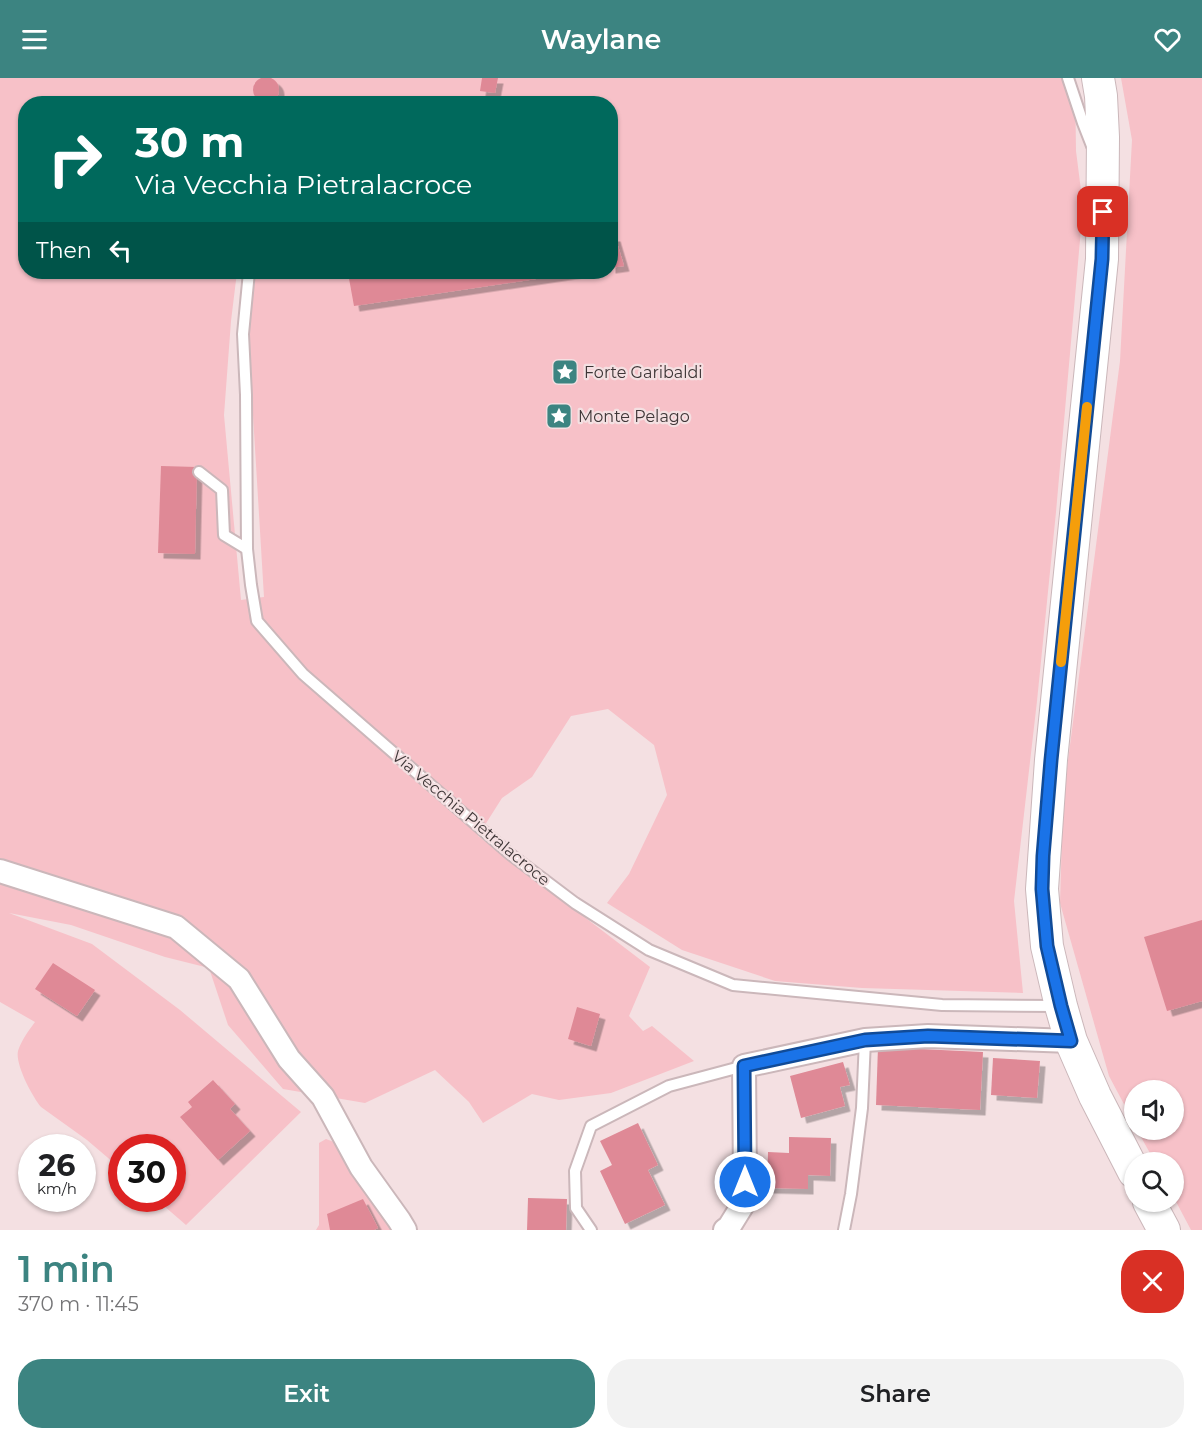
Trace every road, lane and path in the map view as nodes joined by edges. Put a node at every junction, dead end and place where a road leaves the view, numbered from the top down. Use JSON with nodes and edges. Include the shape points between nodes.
{"nodes":[{"id":1,"x":1068,"y":78,"type":"edge"},
{"id":2,"x":1098,"y":78,"type":"edge"},
{"id":3,"x":1102,"y":171,"type":"junction"},
{"id":4,"x":248,"y":279,"type":"edge"},
{"id":5,"x":199,"y":472,"type":"dead end"},
{"id":6,"x":247,"y":549,"type":"junction"},
{"id":7,"x":0,"y":871,"type":"edge"},
{"id":8,"x":1061,"y":1006,"type":"junction"},
{"id":9,"x":865,"y":1040,"type":"junction"},
{"id":10,"x":1071,"y":1041,"type":"junction"},
{"id":11,"x":744,"y":1066,"type":"junction"},
{"id":12,"x":1124,"y":1153,"type":"edge"},
{"id":13,"x":1154,"y":1212,"type":"edge"},
{"id":14,"x":401,"y":1227,"type":"edge"},
{"id":15,"x":591,"y":1230,"type":"edge"},
{"id":16,"x":725,"y":1230,"type":"edge"},
{"id":17,"x":844,"y":1230,"type":"edge"},
{"id":18,"x":1164,"y":1230,"type":"edge"}],
"edges":[{"from":1,"to":3,"type":"lane"},
{"from":2,"to":3,"type":"main road"},
{"from":3,"to":8,"type":"main road","via":[[1102,259],[1043,856],[1047,946]]},
{"from":4,"to":6,"type":"lane","name":"Via Vecchia Pietralacroce","via":[[243,334]]},
{"from":5,"to":6,"type":"lane","via":[[222,490],[224,535]]},
{"from":6,"to":8,"type":"lane","name":"Via Vecchia Pietralacroce","via":[[257,621],[303,674],[510,854],[574,903],[649,950],[734,985],[942,1005]]},
{"from":7,"to":14,"type":"street","via":[[176,927],[239,979],[289,1059],[323,1097]]},
{"from":8,"to":10,"type":"main road"},
{"from":9,"to":10,"type":"street","via":[[928,1036]]},
{"from":9,"to":11,"type":"street"},
{"from":9,"to":17,"type":"lane","via":[[862,1108]]},
{"from":10,"to":12,"type":"main road"},
{"from":11,"to":15,"type":"lane","via":[[669,1086],[591,1126],[575,1171],[576,1208]]},
{"from":11,"to":16,"type":"street","via":[[745,1182],[742,1206]]},
{"from":13,"to":18,"type":"main road"}]}
